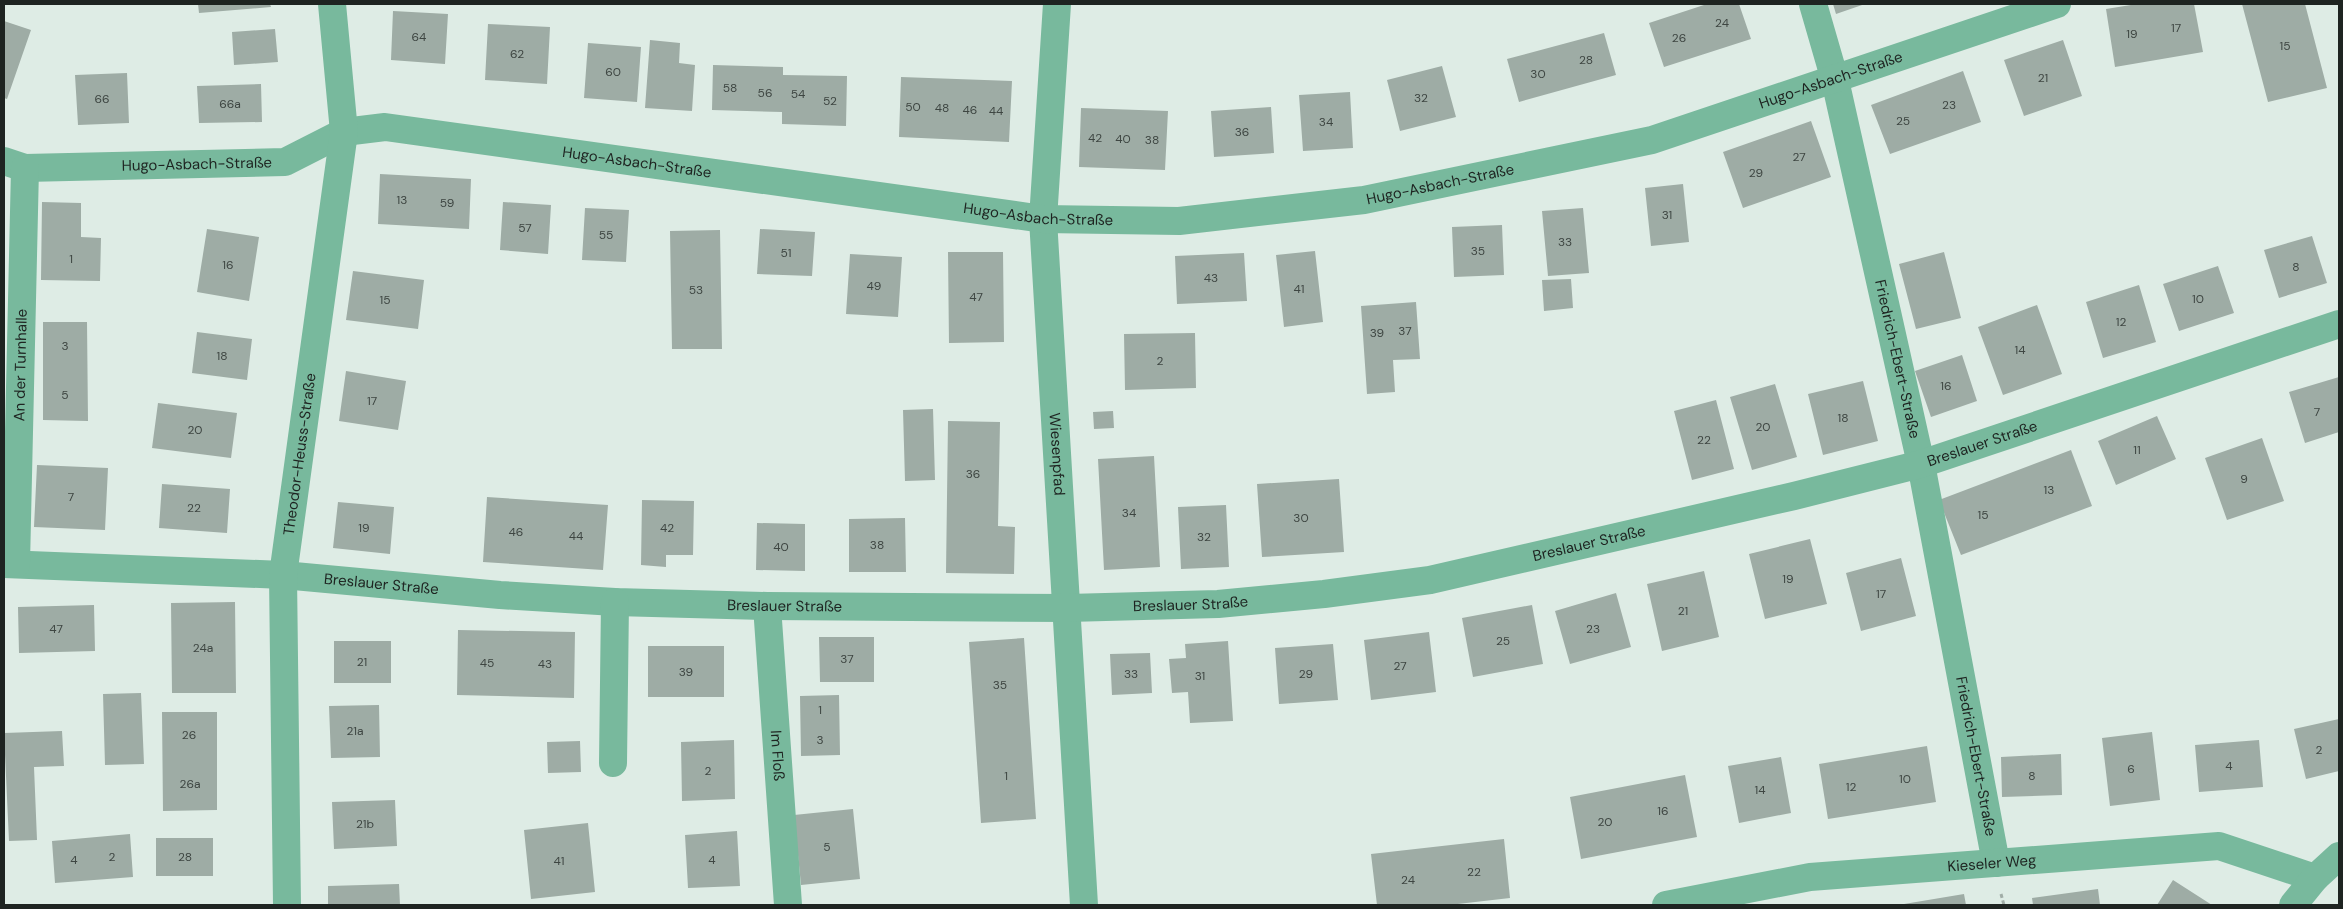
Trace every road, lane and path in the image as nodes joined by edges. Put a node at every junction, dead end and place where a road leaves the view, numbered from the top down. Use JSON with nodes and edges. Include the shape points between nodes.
{"nodes":[{"id":1,"x":332,"y":4,"type":"edge"},
{"id":2,"x":1057,"y":4,"type":"edge"},
{"id":3,"x":1813,"y":4,"type":"edge"},
{"id":4,"x":2057,"y":4,"type":"edge"},
{"id":5,"x":1835,"y":80,"type":"junction"},
{"id":6,"x":344,"y":132,"type":"junction"},
{"id":7,"x":14,"y":164,"type":"edge"},
{"id":8,"x":1043,"y":219,"type":"junction"},
{"id":9,"x":2339,"y":324,"type":"edge"},
{"id":10,"x":1921,"y":464,"type":"junction"},
{"id":11,"x":10,"y":564,"type":"edge"},
{"id":12,"x":283,"y":575,"type":"junction"},
{"id":13,"x":615,"y":602,"type":"junction"},
{"id":14,"x":767,"y":606,"type":"junction"},
{"id":15,"x":1068,"y":608,"type":"junction"},
{"id":16,"x":613,"y":763,"type":"dead end"},
{"id":17,"x":2339,"y":856,"type":"edge"},
{"id":18,"x":1996,"y":864,"type":"junction"},
{"id":19,"x":2315,"y":878,"type":"junction"},
{"id":20,"x":287,"y":905,"type":"edge"},
{"id":21,"x":788,"y":905,"type":"edge"},
{"id":22,"x":1084,"y":905,"type":"edge"},
{"id":23,"x":1666,"y":905,"type":"edge"},
{"id":24,"x":2293,"y":905,"type":"edge"}],
"edges":[{"from":1,"to":6,"type":"street","name":"Theodor-Heuss-Straße"},
{"from":2,"to":8,"type":"street","name":"Wiesenpfad"},
{"from":3,"to":5,"type":"street","name":"Friedrich-Ebert-Straße"},
{"from":4,"to":5,"type":"street","name":"Hugo-Asbach-Straße"},
{"from":5,"to":8,"type":"street","name":"Hugo-Asbach-Straße","via":[[1652,140],[1364,200],[1179,222]]},
{"from":5,"to":10,"type":"street","name":"Friedrich-Ebert-Straße"},
{"from":6,"to":7,"type":"street","name":"Hugo-Asbach-Straße","via":[[285,162]]},
{"from":6,"to":8,"type":"street","name":"Hugo-Asbach-Straße","via":[[385,127]]},
{"from":6,"to":12,"type":"street","name":"Theodor-Heuss-Straße"},
{"from":7,"to":11,"type":"street","name":"An der Turnhalle"},
{"from":8,"to":15,"type":"street","name":"Wiesenpfad"},
{"from":9,"to":10,"type":"street","name":"Breslauer Straße"},
{"from":10,"to":15,"type":"street","name":"Breslauer Straße","via":[[1430,580],[1218,604]]},
{"from":10,"to":18,"type":"street","name":"Friedrich-Ebert-Straße"},
{"from":11,"to":12,"type":"street","name":"Breslauer Straße"},
{"from":12,"to":13,"type":"street","name":"Breslauer Straße"},
{"from":12,"to":20,"type":"street","name":"Theodor-Heuss-Straße"},
{"from":13,"to":14,"type":"street","name":"Breslauer Straße"},
{"from":13,"to":16,"type":"street"},
{"from":14,"to":15,"type":"street","name":"Breslauer Straße"},
{"from":14,"to":21,"type":"street","name":"Im Floß"},
{"from":15,"to":22,"type":"street","name":"Wiesenpfad"},
{"from":17,"to":19,"type":"street"},
{"from":18,"to":19,"type":"street","name":"Kieseler Weg","via":[[2220,846]]},
{"from":18,"to":23,"type":"street","name":"Kieseler Weg","via":[[1810,877]]},
{"from":19,"to":24,"type":"street"}]}
